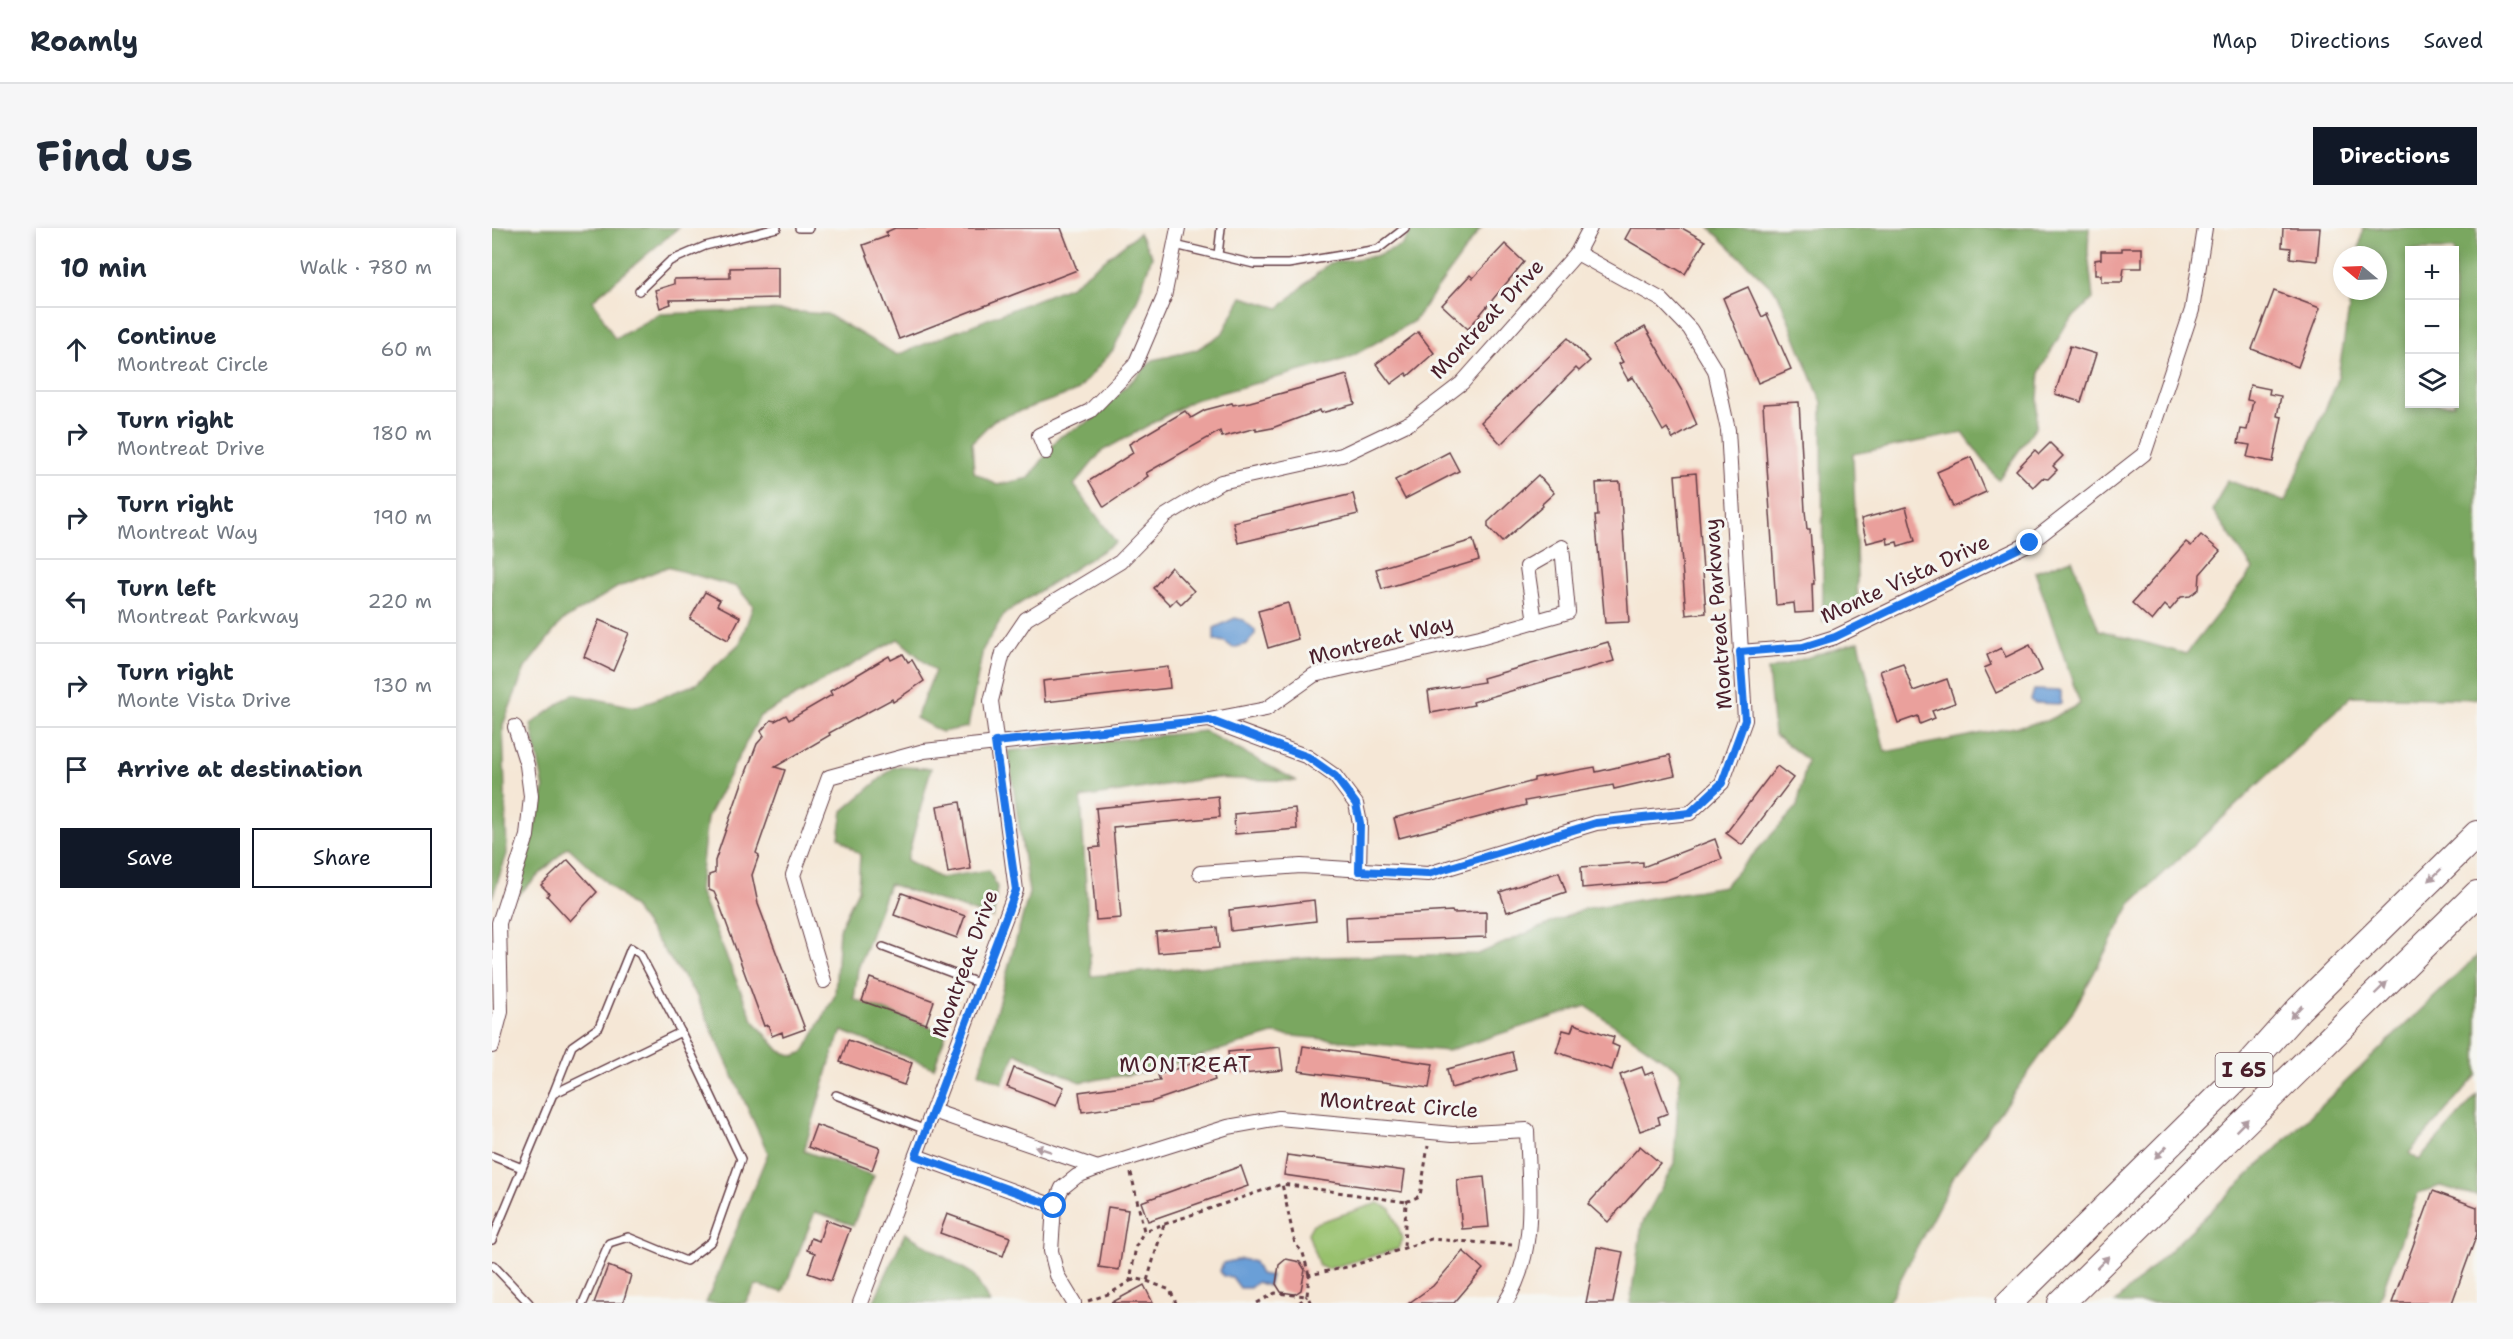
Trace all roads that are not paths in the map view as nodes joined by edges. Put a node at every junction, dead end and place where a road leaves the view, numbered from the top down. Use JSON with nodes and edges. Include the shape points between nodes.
{"nodes":[{"id":1,"x":777,"y":228,"type":"edge"},
{"id":2,"x":799,"y":228,"type":"edge"},
{"id":3,"x":808,"y":228,"type":"edge"},
{"id":4,"x":1178,"y":228,"type":"edge"},
{"id":5,"x":1221,"y":228,"type":"edge"},
{"id":6,"x":1404,"y":228,"type":"edge"},
{"id":7,"x":1590,"y":228,"type":"edge"},
{"id":8,"x":2205,"y":228,"type":"edge"},
{"id":9,"x":1175,"y":245,"type":"junction"},
{"id":10,"x":1577,"y":253,"type":"junction"},
{"id":11,"x":1218,"y":255,"type":"junction"},
{"id":12,"x":639,"y":291,"type":"dead end"},
{"id":13,"x":1046,"y":452,"type":"dead end"},
{"id":14,"x":1535,"y":622,"type":"junction"},
{"id":15,"x":1740,"y":652,"type":"junction"},
{"id":16,"x":1209,"y":720,"type":"junction"},
{"id":17,"x":514,"y":727,"type":"dead end"},
{"id":18,"x":995,"y":742,"type":"junction"},
{"id":19,"x":2477,"y":834,"type":"edge"},
{"id":20,"x":1359,"y":871,"type":"junction"},
{"id":21,"x":1200,"y":873,"type":"dead end"},
{"id":22,"x":2477,"y":894,"type":"edge"},
{"id":23,"x":883,"y":947,"type":"dead end"},
{"id":24,"x":495,"y":950,"type":"edge"},
{"id":25,"x":824,"y":981,"type":"dead end"},
{"id":26,"x":981,"y":984,"type":"junction"},
{"id":27,"x":681,"y":1032,"type":"junction"},
{"id":28,"x":492,"y":1046,"type":"edge"},
{"id":29,"x":553,"y":1094,"type":"junction"},
{"id":30,"x":836,"y":1095,"type":"dead end"},
{"id":31,"x":933,"y":1111,"type":"junction"},
{"id":32,"x":926,"y":1130,"type":"junction"},
{"id":33,"x":492,"y":1156,"type":"edge"},
{"id":34,"x":916,"y":1156,"type":"junction"},
{"id":35,"x":522,"y":1168,"type":"junction"},
{"id":36,"x":1098,"y":1168,"type":"junction"},
{"id":37,"x":1054,"y":1206,"type":"junction"},
{"id":38,"x":492,"y":1240,"type":"edge"},
{"id":39,"x":492,"y":1264,"type":"edge"},
{"id":40,"x":529,"y":1303,"type":"edge"},
{"id":41,"x":583,"y":1303,"type":"edge"},
{"id":42,"x":860,"y":1303,"type":"edge"},
{"id":43,"x":1074,"y":1303,"type":"edge"},
{"id":44,"x":1505,"y":1303,"type":"edge"},
{"id":45,"x":2009,"y":1303,"type":"edge"},
{"id":46,"x":2061,"y":1303,"type":"edge"}],
"edges":[{"from":1,"to":12,"type":"lane","via":[[705,246],[670,261]]},
{"from":2,"to":3,"type":"lane"},
{"from":4,"to":9,"type":"street"},
{"from":5,"to":11,"type":"lane"},
{"from":6,"to":11,"type":"lane","via":[[1378,249],[1288,264],[1254,264]]},
{"from":7,"to":10,"type":"street","name":"Montreat Drive"},
{"from":8,"to":15,"type":"street","name":"Monte Vista Drive","via":[[2192,310],[2144,454],[2020,548],[1835,637],[1803,647]]},
{"from":9,"to":11,"type":"lane"},
{"from":9,"to":13,"type":"street","via":[[1164,297],[1135,365],[1090,411],[1039,435]]},
{"from":10,"to":15,"type":"street","name":"Montreat Parkway","via":[[1662,300],[1690,328],[1715,370],[1728,430]]},
{"from":10,"to":18,"type":"street","name":"Montreat Drive","via":[[1462,383],[1411,422],[1342,455],[1221,482],[1165,516],[1120,562],[1026,619],[1003,653],[991,701]]},
{"from":14,"to":14,"type":"street","name":"Montreat Way","via":[[1568,612],[1562,547],[1527,567]]},
{"from":14,"to":16,"type":"street","name":"Montreat Way","via":[[1314,675],[1266,709]]},
{"from":15,"to":20,"type":"street","name":"Montreat Parkway","via":[[1745,720],[1722,783],[1690,813],[1596,823],[1428,874]]},
{"from":16,"to":18,"type":"street","name":"Montreat Way"},
{"from":16,"to":20,"type":"street","name":"Montreat Way","via":[[1308,757],[1335,776],[1356,804],[1360,823]]},
{"from":17,"to":24,"type":"street","via":[[527,765],[531,796],[527,836],[499,923]]},
{"from":18,"to":25,"type":"street","name":"Montreat Way","via":[[924,751],[829,777],[793,875]]},
{"from":18,"to":26,"type":"street","name":"Montreat Drive","via":[[1016,890]]},
{"from":19,"to":45,"type":"highway","number":"I 65","one_way":true,"via":[[2299,1008],[2238,1076]]},
{"from":20,"to":21,"type":"street","name":"Montreat Parkway","via":[[1301,866]]},
{"from":46,"to":22,"type":"highway","number":"I 65","one_way":true},
{"from":23,"to":26,"type":"lane"},
{"from":24,"to":28,"type":"street","via":[[501,1012]]},
{"from":26,"to":31,"type":"street","name":"Montreat Drive"},
{"from":27,"to":29,"type":"lane"},
{"from":27,"to":29,"type":"lane","via":[[640,954],[631,948],[599,1027],[572,1046]]},
{"from":27,"to":41,"type":"lane","via":[[741,1159],[712,1241],[686,1261],[627,1237],[609,1243]]},
{"from":29,"to":35,"type":"lane"},
{"from":30,"to":32,"type":"lane"},
{"from":31,"to":32,"type":"street","name":"Montreat Drive"},
{"from":36,"to":31,"type":"street","one_way":true},
{"from":32,"to":34,"type":"street","name":"Montreat Drive"},
{"from":33,"to":35,"type":"lane"},
{"from":34,"to":37,"type":"street"},
{"from":34,"to":42,"type":"street","name":"Montreat Drive"},
{"from":35,"to":38,"type":"lane"},
{"from":36,"to":37,"type":"street","name":"Montreat Circle","via":[[1077,1176],[1062,1188]]},
{"from":36,"to":44,"type":"street","name":"Montreat Circle","via":[[1228,1127],[1279,1118],[1430,1132],[1527,1130],[1530,1213],[1526,1247],[1514,1289]]},
{"from":37,"to":43,"type":"street","name":"Montreat Circle","via":[[1051,1251],[1057,1275]]},
{"from":39,"to":40,"type":"lane"}]}
